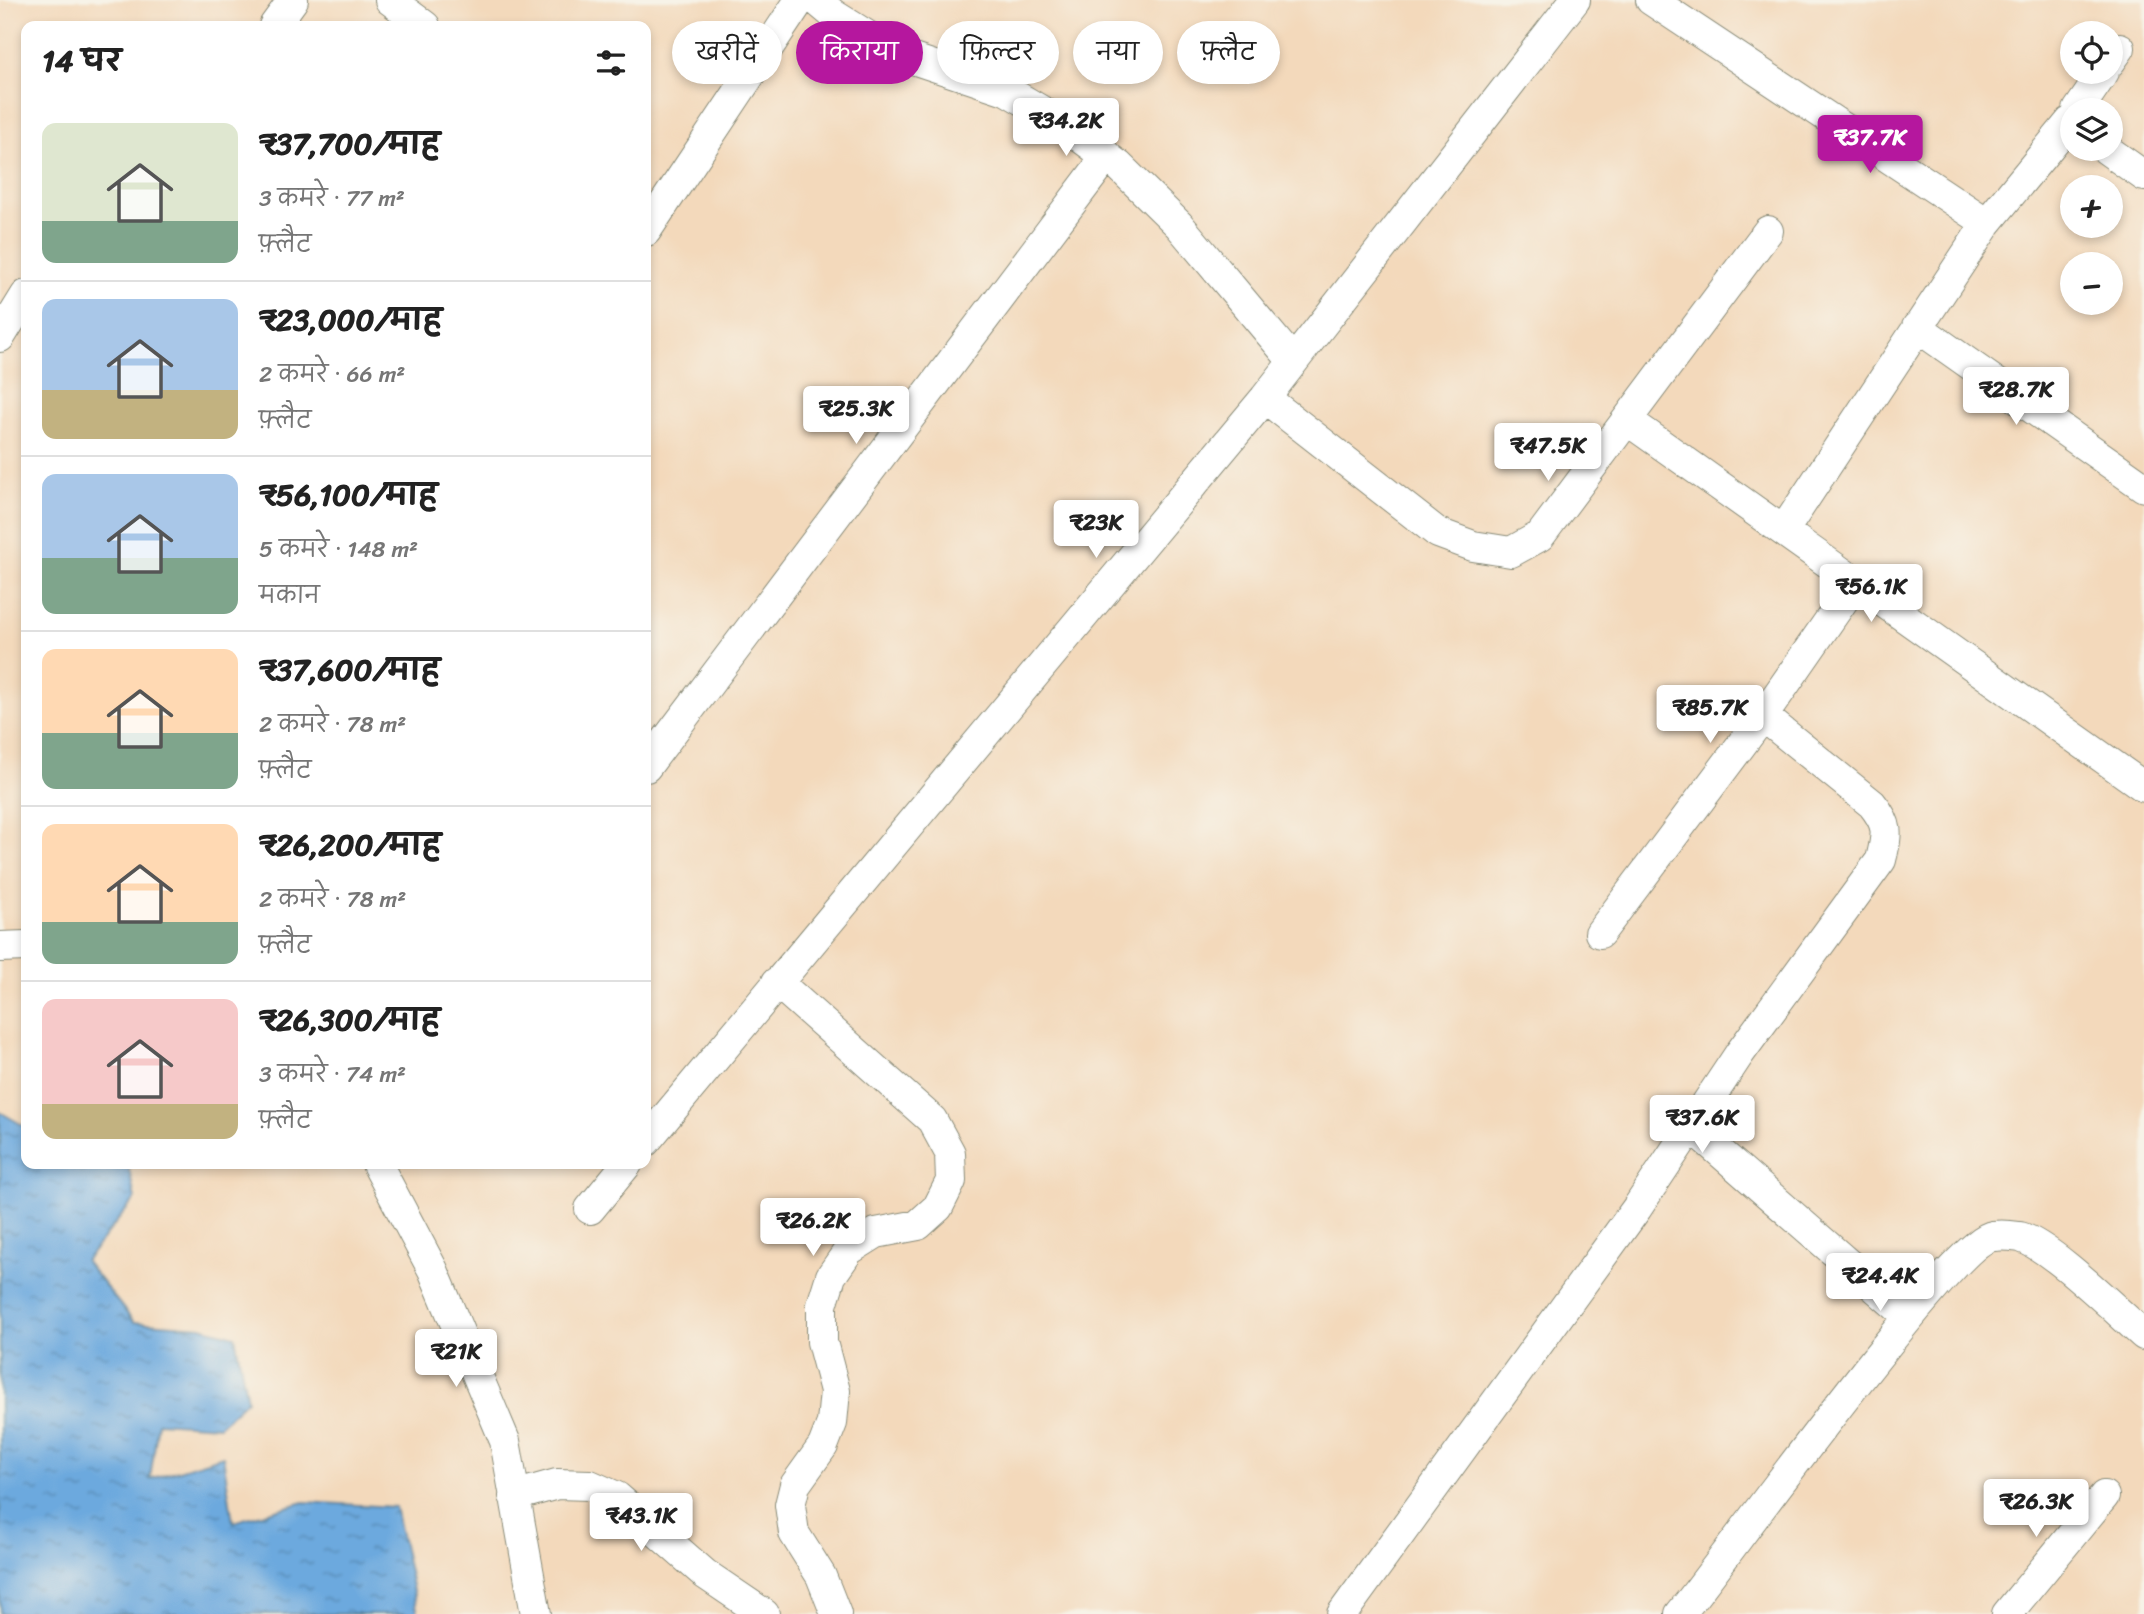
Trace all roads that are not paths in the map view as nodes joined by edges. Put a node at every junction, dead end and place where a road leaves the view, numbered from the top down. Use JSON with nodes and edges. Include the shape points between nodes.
{"nodes":[{"id":1,"x":293,"y":0,"type":"edge"},
{"id":2,"x":390,"y":0,"type":"edge"},
{"id":3,"x":800,"y":0,"type":"edge"},
{"id":4,"x":816,"y":0,"type":"edge"},
{"id":5,"x":1575,"y":0,"type":"edge"},
{"id":6,"x":1651,"y":0,"type":"edge"},
{"id":7,"x":278,"y":21,"type":"edge"},
{"id":8,"x":418,"y":21,"type":"edge"},
{"id":9,"x":2060,"y":135,"type":"edge"},
{"id":10,"x":1107,"y":156,"type":"junction"},
{"id":11,"x":2123,"y":161,"type":"edge"},
{"id":12,"x":2144,"y":176,"type":"edge"},
{"id":13,"x":654,"y":199,"type":"edge"},
{"id":14,"x":1987,"y":223,"type":"junction"},
{"id":15,"x":1768,"y":231,"type":"dead end"},
{"id":16,"x":21,"y":303,"type":"edge"},
{"id":17,"x":1917,"y":327,"type":"junction"},
{"id":18,"x":0,"y":337,"type":"edge"},
{"id":19,"x":1293,"y":361,"type":"junction"},
{"id":20,"x":1265,"y":398,"type":"junction"},
{"id":21,"x":1627,"y":420,"type":"junction"},
{"id":22,"x":2144,"y":487,"type":"edge"},
{"id":23,"x":1784,"y":530,"type":"junction"},
{"id":24,"x":1856,"y":582,"type":"junction"},
{"id":25,"x":1763,"y":716,"type":"junction"},
{"id":26,"x":651,"y":759,"type":"edge"},
{"id":27,"x":2144,"y":787,"type":"edge"},
{"id":28,"x":1600,"y":933,"type":"dead end"},
{"id":29,"x":21,"y":946,"type":"edge"},
{"id":30,"x":0,"y":947,"type":"edge"},
{"id":31,"x":777,"y":982,"type":"junction"},
{"id":32,"x":1690,"y":1126,"type":"junction"},
{"id":33,"x":651,"y":1136,"type":"edge"},
{"id":34,"x":380,"y":1169,"type":"edge"},
{"id":35,"x":623,"y":1169,"type":"edge"},
{"id":36,"x":590,"y":1209,"type":"dead end"},
{"id":37,"x":1909,"y":1317,"type":"junction"},
{"id":38,"x":2144,"y":1335,"type":"edge"},
{"id":39,"x":514,"y":1496,"type":"junction"},
{"id":40,"x":2104,"y":1496,"type":"dead end"},
{"id":41,"x":536,"y":1614,"type":"edge"},
{"id":42,"x":764,"y":1614,"type":"edge"},
{"id":43,"x":835,"y":1614,"type":"edge"},
{"id":44,"x":1342,"y":1614,"type":"edge"},
{"id":45,"x":1680,"y":1614,"type":"edge"},
{"id":46,"x":2007,"y":1614,"type":"edge"}],
"edges":[{"from":1,"to":7,"type":"street"},
{"from":2,"to":8,"type":"street"},
{"from":3,"to":13,"type":"street"},
{"from":4,"to":10,"type":"street","via":[[895,53],[1006,90]]},
{"from":5,"to":19,"type":"street"},
{"from":6,"to":14,"type":"street"},
{"from":9,"to":14,"type":"street"},
{"from":10,"to":19,"type":"street","via":[[1179,225]]},
{"from":10,"to":26,"type":"street"},
{"from":11,"to":12,"type":"street"},
{"from":14,"to":17,"type":"street"},
{"from":15,"to":21,"type":"street"},
{"from":16,"to":18,"type":"street"},
{"from":17,"to":22,"type":"street"},
{"from":17,"to":23,"type":"street"},
{"from":19,"to":20,"type":"street"},
{"from":20,"to":21,"type":"street","via":[[1438,533],[1473,546],[1511,552],[1540,536]]},
{"from":20,"to":31,"type":"street"},
{"from":21,"to":23,"type":"street"},
{"from":23,"to":24,"type":"street"},
{"from":24,"to":25,"type":"street"},
{"from":24,"to":27,"type":"street"},
{"from":25,"to":28,"type":"street"},
{"from":25,"to":32,"type":"street","via":[[1872,804],[1884,818],[1887,834],[1881,860]]},
{"from":29,"to":30,"type":"street"},
{"from":31,"to":33,"type":"street"},
{"from":31,"to":43,"type":"street","via":[[933,1121],[950,1153],[951,1181],[938,1207],[918,1225],[876,1233],[849,1250],[831,1276],[821,1306],[822,1342],[835,1391],[832,1423],[823,1446],[795,1485],[790,1505],[794,1533],[821,1576]]},
{"from":32,"to":37,"type":"street"},
{"from":32,"to":44,"type":"street","via":[[1637,1208]]},
{"from":34,"to":39,"type":"street","via":[[433,1270],[505,1441]]},
{"from":35,"to":36,"type":"street"},
{"from":37,"to":38,"type":"street","via":[[1967,1253],[1991,1236],[2020,1237],[2047,1251]]},
{"from":37,"to":45,"type":"street"},
{"from":39,"to":41,"type":"street"},
{"from":39,"to":42,"type":"street","via":[[557,1484],[590,1485],[617,1497],[705,1574]]},
{"from":40,"to":46,"type":"street"}]}
